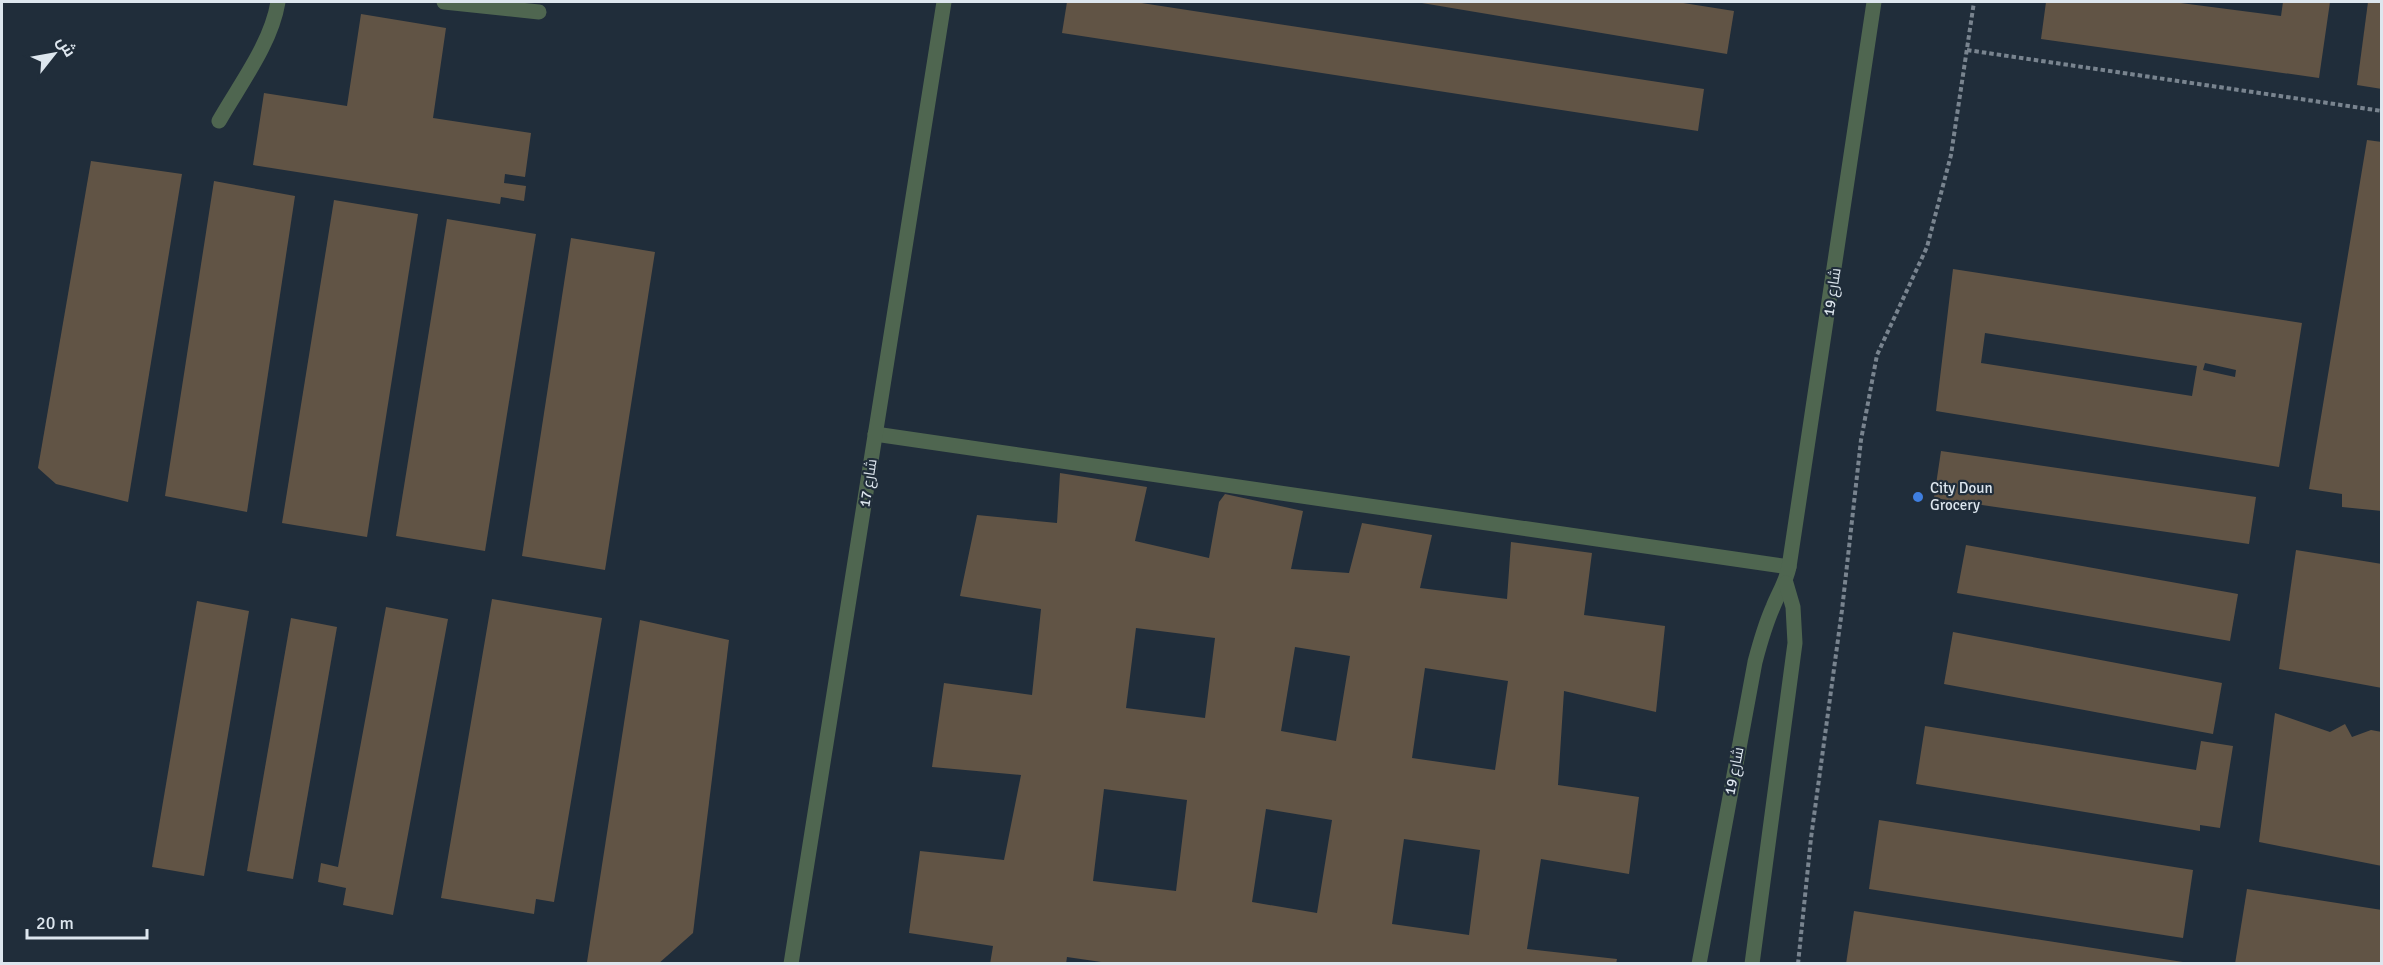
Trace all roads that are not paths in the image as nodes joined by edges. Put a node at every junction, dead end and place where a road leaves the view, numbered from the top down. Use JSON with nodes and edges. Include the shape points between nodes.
{"nodes":[{"id":1,"x":278,"y":2,"type":"edge"},
{"id":2,"x":444,"y":2,"type":"edge"},
{"id":3,"x":944,"y":2,"type":"edge"},
{"id":4,"x":1874,"y":2,"type":"edge"},
{"id":5,"x":539,"y":12,"type":"dead end"},
{"id":6,"x":219,"y":121,"type":"dead end"},
{"id":7,"x":875,"y":434,"type":"junction"},
{"id":8,"x":1789,"y":567,"type":"junction"},
{"id":9,"x":1786,"y":583,"type":"junction"},
{"id":10,"x":791,"y":963,"type":"edge"},
{"id":11,"x":1699,"y":963,"type":"edge"},
{"id":12,"x":1752,"y":963,"type":"edge"}],
"edges":[{"from":1,"to":6,"type":"street","via":[[258,55]]},
{"from":2,"to":5,"type":"street"},
{"from":3,"to":7,"type":"street","name":"شارع 17"},
{"from":4,"to":8,"type":"street","name":"شارع 19"},
{"from":7,"to":8,"type":"street"},
{"from":7,"to":10,"type":"street","name":"شارع 17"},
{"from":8,"to":9,"type":"street","name":"شارع 19"},
{"from":9,"to":11,"type":"street","name":"شارع 19","via":[[1773,605],[1755,662]]},
{"from":9,"to":12,"type":"street","name":"شارع 19","via":[[1793,607],[1795,644]]}]}
